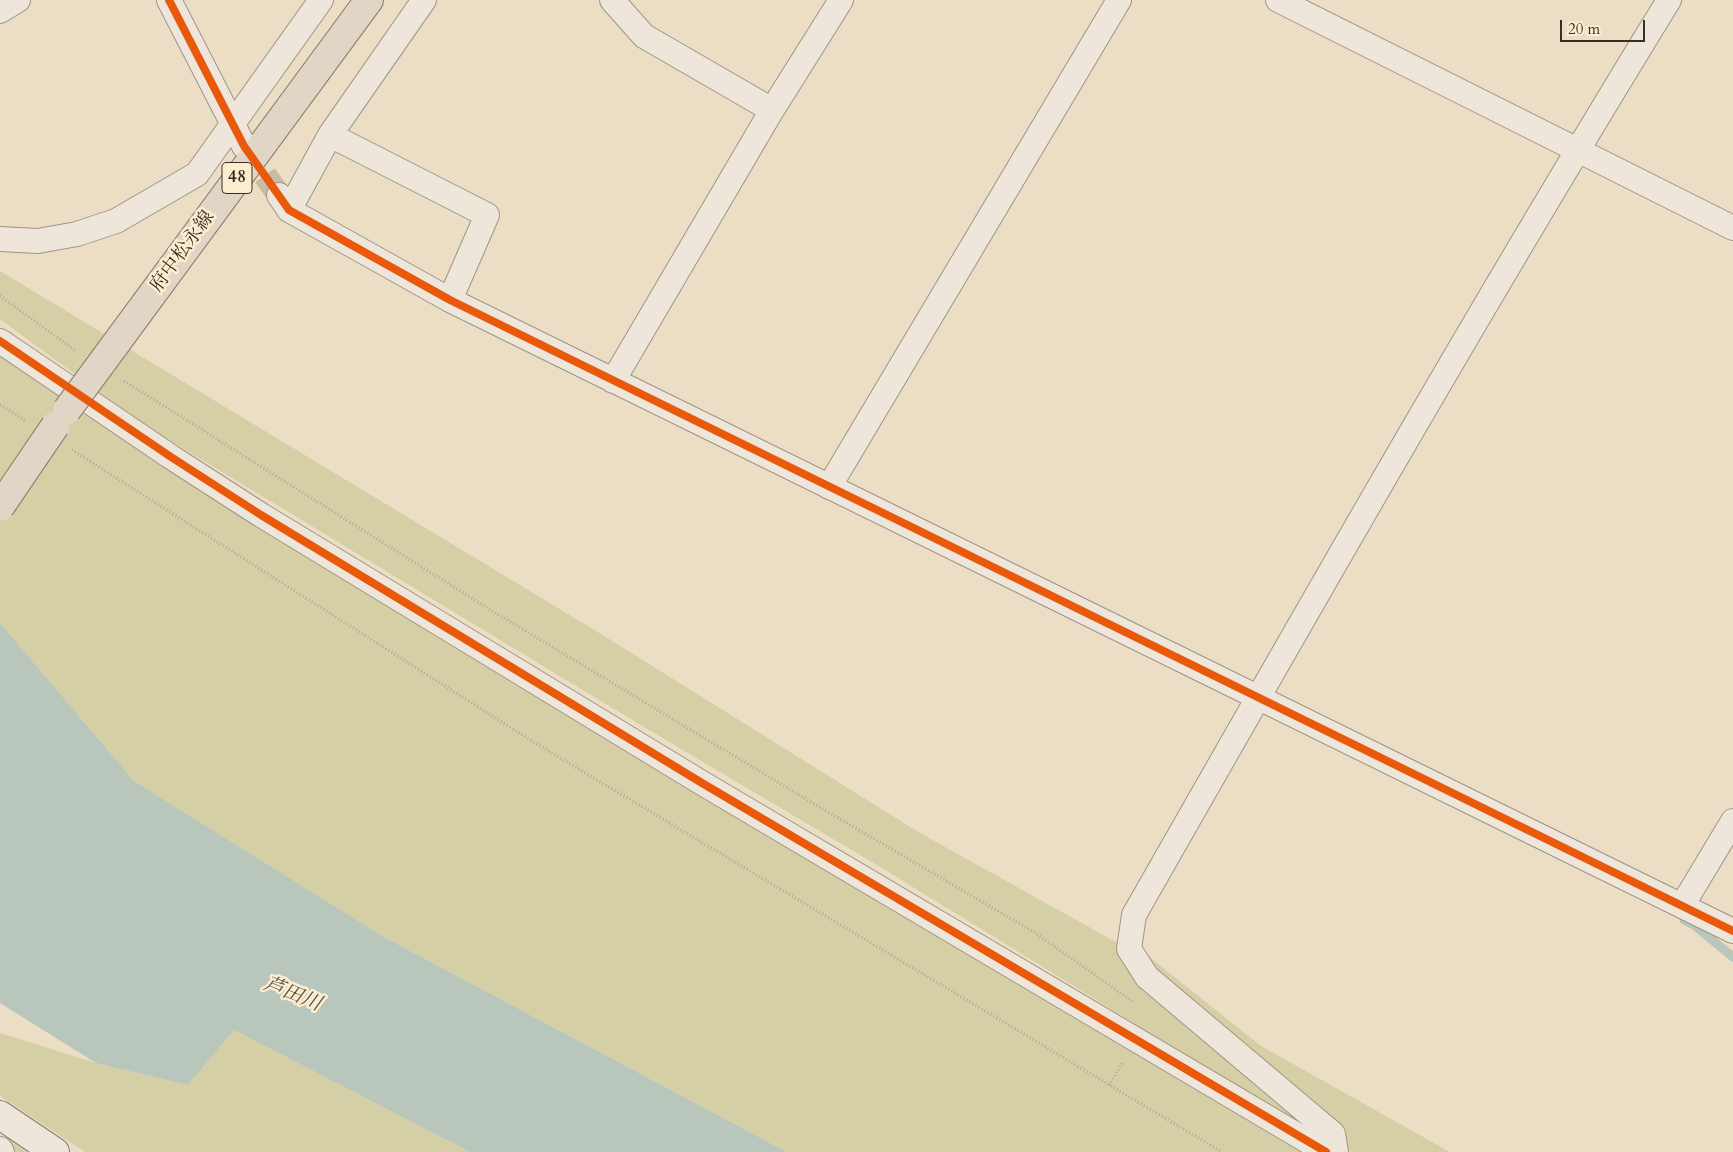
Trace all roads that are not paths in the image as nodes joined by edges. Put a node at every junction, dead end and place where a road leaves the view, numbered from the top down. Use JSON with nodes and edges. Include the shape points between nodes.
{"nodes":[{"id":1,"x":18,"y":0,"type":"edge"},
{"id":2,"x":169,"y":0,"type":"edge"},
{"id":3,"x":321,"y":0,"type":"edge"},
{"id":4,"x":368,"y":0,"type":"edge"},
{"id":5,"x":424,"y":0,"type":"edge"},
{"id":6,"x":612,"y":0,"type":"edge"},
{"id":7,"x":842,"y":0,"type":"edge"},
{"id":8,"x":1119,"y":0,"type":"edge"},
{"id":9,"x":1278,"y":0,"type":"edge"},
{"id":10,"x":1669,"y":0,"type":"edge"},
{"id":11,"x":0,"y":11,"type":"edge"},
{"id":12,"x":772,"y":110,"type":"junction"},
{"id":13,"x":233,"y":124,"type":"junction"},
{"id":14,"x":330,"y":135,"type":"junction"},
{"id":15,"x":244,"y":146,"type":"tunnel mouth"},
{"id":16,"x":1577,"y":150,"type":"junction"},
{"id":17,"x":1733,"y":228,"type":"edge"},
{"id":18,"x":0,"y":239,"type":"edge"},
{"id":19,"x":450,"y":300,"type":"junction"},
{"id":20,"x":0,"y":340,"type":"edge"},
{"id":21,"x":613,"y":380,"type":"junction"},
{"id":22,"x":829,"y":487,"type":"junction"},
{"id":23,"x":0,"y":507,"type":"edge"},
{"id":24,"x":1258,"y":698,"type":"junction"},
{"id":25,"x":1733,"y":821,"type":"edge"},
{"id":26,"x":1682,"y":906,"type":"junction"},
{"id":27,"x":1733,"y":932,"type":"edge"},
{"id":28,"x":0,"y":1116,"type":"edge"},
{"id":29,"x":55,"y":1152,"type":"edge"},
{"id":30,"x":1326,"y":1152,"type":"edge"},
{"id":31,"x":1336,"y":1152,"type":"edge"}],
"edges":[{"from":1,"to":11,"type":"street"},
{"from":2,"to":13,"type":"street"},
{"from":3,"to":13,"type":"street"},
{"from":4,"to":23,"type":"main road","name":"府中松永線","number":"48","bridge":true,"via":[[101,363],[63,428]]},
{"from":5,"to":14,"type":"street"},
{"from":6,"to":12,"type":"street","via":[[644,36]]},
{"from":7,"to":12,"type":"street"},
{"from":8,"to":22,"type":"street"},
{"from":9,"to":16,"type":"street"},
{"from":10,"to":16,"type":"street"},
{"from":12,"to":21,"type":"street"},
{"from":13,"to":15,"type":"street"},
{"from":13,"to":18,"type":"street","via":[[198,174],[116,221],[78,234],[38,241]]},
{"from":14,"to":19,"type":"street","via":[[487,215]]},
{"from":14,"to":19,"type":"street","via":[[284,202]]},
{"from":16,"to":17,"type":"street"},
{"from":16,"to":24,"type":"street"},
{"from":19,"to":21,"type":"street"},
{"from":20,"to":30,"type":"street","via":[[261,515],[702,783]]},
{"from":21,"to":22,"type":"street"},
{"from":22,"to":24,"type":"street"},
{"from":24,"to":26,"type":"street"},
{"from":24,"to":31,"type":"street","via":[[1134,915],[1129,949],[1147,976],[1333,1134]]},
{"from":25,"to":26,"type":"street"},
{"from":26,"to":27,"type":"street"},
{"from":28,"to":29,"type":"street"}]}
